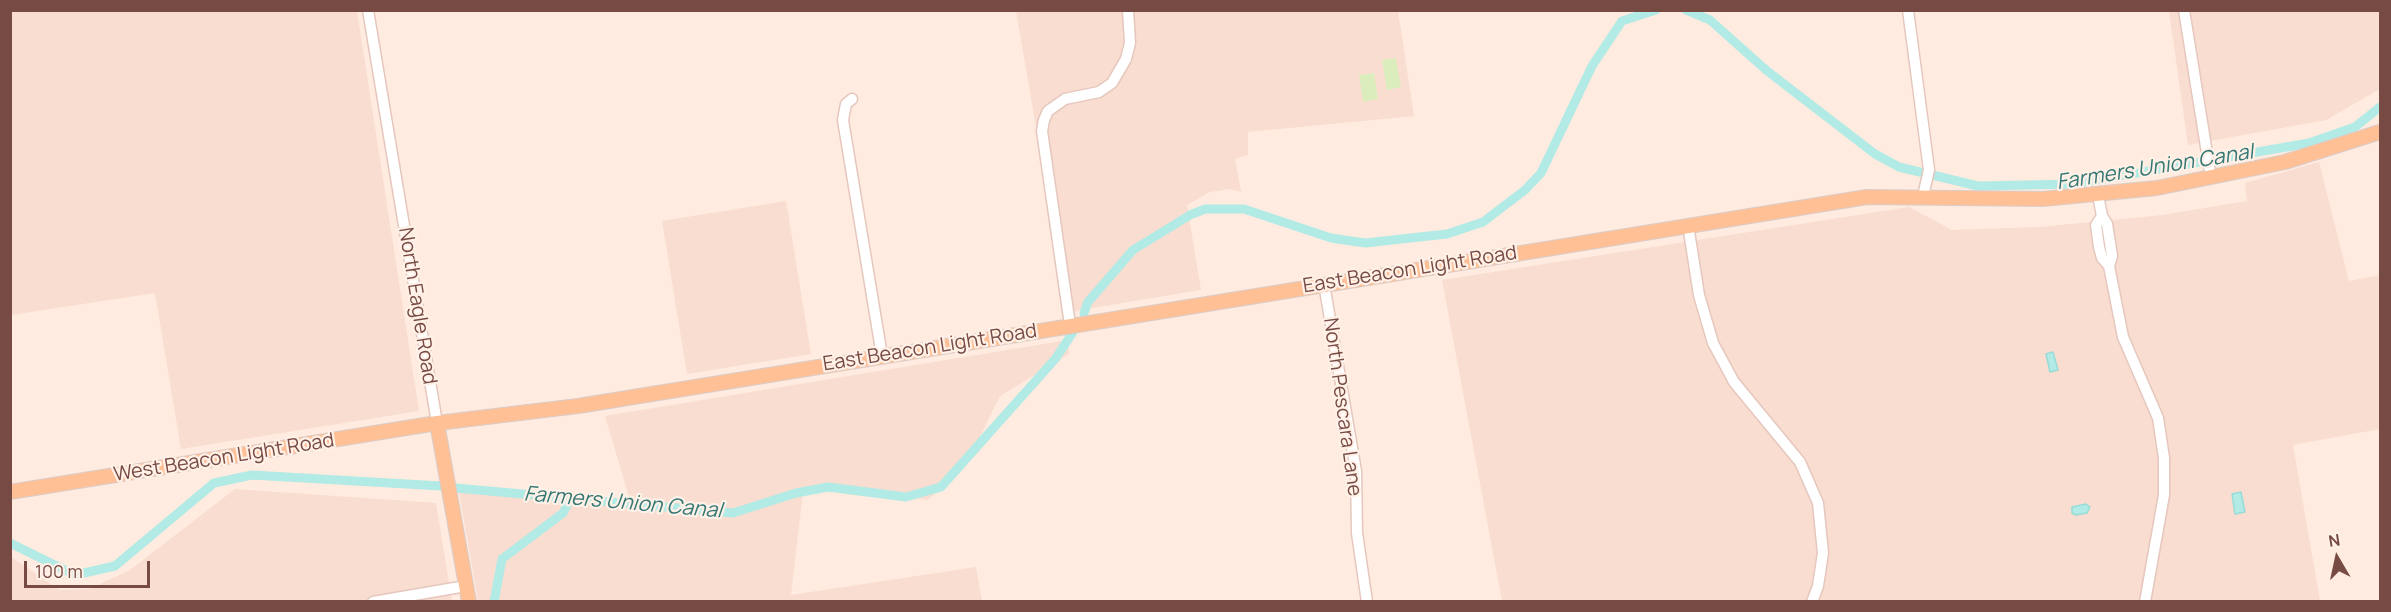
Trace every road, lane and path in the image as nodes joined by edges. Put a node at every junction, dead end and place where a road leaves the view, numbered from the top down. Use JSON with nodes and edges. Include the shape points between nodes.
{"nodes":[{"id":1,"x":368,"y":10,"type":"edge"},
{"id":2,"x":1128,"y":10,"type":"edge"},
{"id":3,"x":1908,"y":10,"type":"edge"},
{"id":4,"x":2184,"y":10,"type":"edge"},
{"id":5,"x":852,"y":99,"type":"dead end"},
{"id":6,"x":2380,"y":132,"type":"edge"},
{"id":7,"x":2211,"y":178,"type":"junction"},
{"id":8,"x":2098,"y":195,"type":"junction"},
{"id":9,"x":1923,"y":196,"type":"junction"},
{"id":10,"x":1688,"y":225,"type":"junction"},
{"id":11,"x":1324,"y":284,"type":"junction"},
{"id":12,"x":1070,"y":325,"type":"junction"},
{"id":13,"x":882,"y":356,"type":"junction"},
{"id":14,"x":437,"y":423,"type":"junction"},
{"id":15,"x":10,"y":492,"type":"edge"},
{"id":16,"x":466,"y":586,"type":"junction"},
{"id":17,"x":373,"y":602,"type":"edge"},
{"id":18,"x":469,"y":602,"type":"edge"},
{"id":19,"x":1367,"y":602,"type":"edge"},
{"id":20,"x":1812,"y":602,"type":"edge"},
{"id":21,"x":2145,"y":602,"type":"edge"}],
"edges":[{"from":1,"to":14,"type":"street","name":"North Eagle Road"},
{"from":2,"to":12,"type":"street","via":[[1130,44],[1112,83],[1099,92],[1065,99],[1048,111],[1044,120],[1042,131]]},
{"from":3,"to":9,"type":"street","via":[[1928,174]]},
{"from":4,"to":7,"type":"street"},
{"from":5,"to":13,"type":"street","via":[[846,104],[843,120]]},
{"from":6,"to":7,"type":"main road","name":"East Beacon Light Road","via":[[2323,152]]},
{"from":7,"to":8,"type":"main road","name":"East Beacon Light Road"},
{"from":8,"to":9,"type":"main road","name":"East Beacon Light Road","via":[[1993,200]]},
{"from":8,"to":21,"type":"street","via":[[2102,216],[2096,225],[2099,247],[2109,266],[2123,337],[2158,418],[2164,458],[2163,505]]},
{"from":9,"to":10,"type":"main road","name":"East Beacon Light Road","via":[[1867,197]]},
{"from":10,"to":11,"type":"main road","name":"East Beacon Light Road"},
{"from":10,"to":20,"type":"street","via":[[1699,295],[1713,343],[1734,382],[1800,462],[1818,503],[1823,553]]},
{"from":11,"to":12,"type":"main road","name":"East Beacon Light Road"},
{"from":11,"to":19,"type":"street","name":"North Pescara Lane","via":[[1356,471],[1357,533]]},
{"from":12,"to":13,"type":"main road","name":"East Beacon Light Road"},
{"from":13,"to":14,"type":"main road","name":"East Beacon Light Road","via":[[578,405]]},
{"from":14,"to":15,"type":"main road","name":"West Beacon Light Road"},
{"from":14,"to":16,"type":"main road","name":"North Eagle Road"},
{"from":16,"to":17,"type":"street"},
{"from":16,"to":18,"type":"main road","name":"North Eagle Road"}]}
